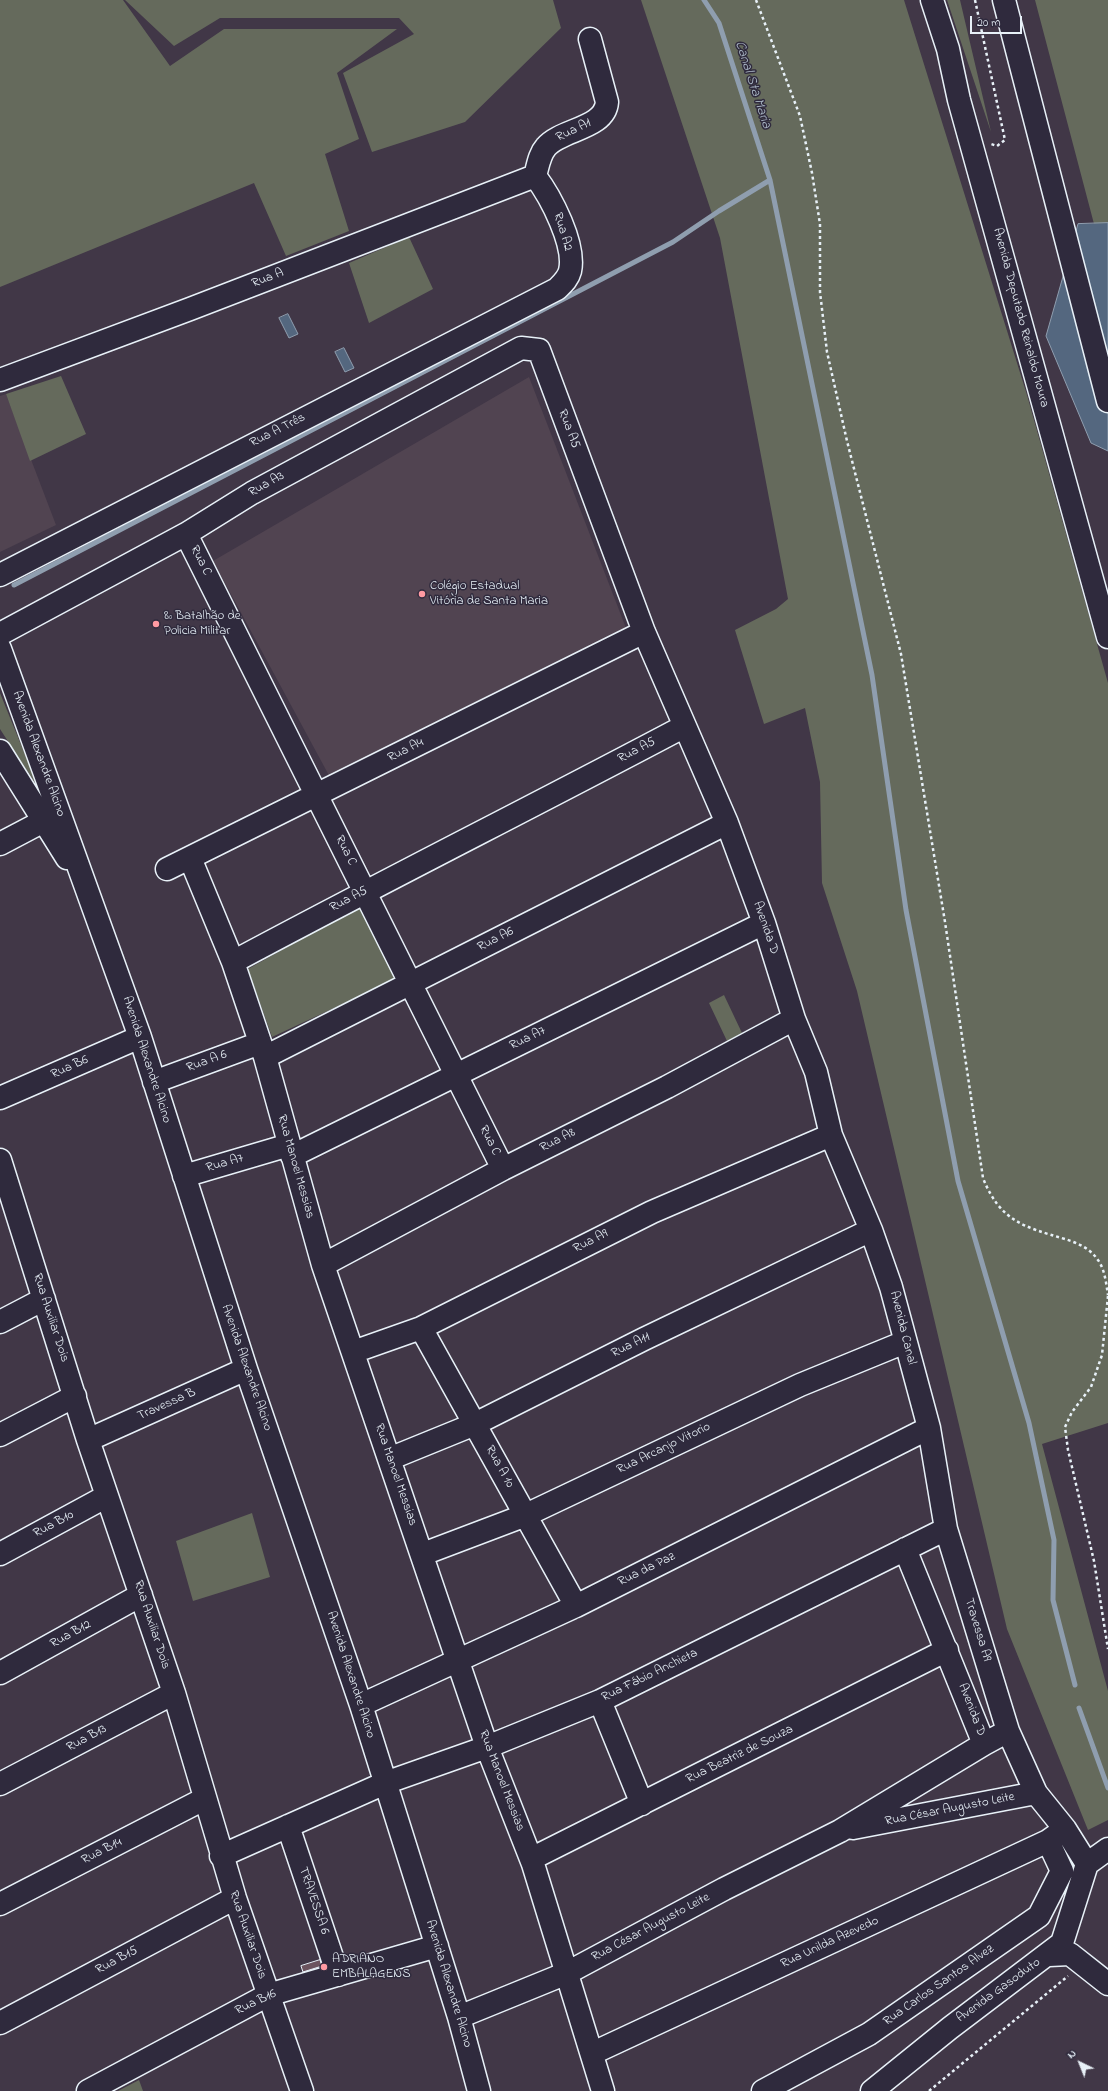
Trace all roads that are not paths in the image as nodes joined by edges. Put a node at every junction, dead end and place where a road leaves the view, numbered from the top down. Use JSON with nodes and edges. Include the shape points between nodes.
{"nodes":[{"id":1,"x":932,"y":0,"type":"edge"},
{"id":2,"x":1004,"y":0,"type":"edge"},
{"id":3,"x":590,"y":39,"type":"dead end"},
{"id":4,"x":535,"y":176,"type":"junction"},
{"id":5,"x":557,"y":289,"type":"joint"},
{"id":6,"x":539,"y":350,"type":"joint"},
{"id":7,"x":0,"y":380,"type":"edge"},
{"id":8,"x":1108,"y":401,"type":"edge"},
{"id":9,"x":186,"y":534,"type":"junction"},
{"id":10,"x":0,"y":575,"type":"edge"},
{"id":11,"x":644,"y":632,"type":"junction"},
{"id":12,"x":0,"y":634,"type":"edge"},
{"id":13,"x":1108,"y":636,"type":"edge"},
{"id":14,"x":0,"y":649,"type":"edge"},
{"id":15,"x":683,"y":727,"type":"junction"},
{"id":16,"x":0,"y":751,"type":"edge"},
{"id":17,"x":316,"y":795,"type":"junction"},
{"id":18,"x":51,"y":817,"type":"junction"},
{"id":19,"x":727,"y":823,"type":"junction"},
{"id":20,"x":0,"y":844,"type":"edge"},
{"id":21,"x":190,"y":858,"type":"junction"},
{"id":22,"x":167,"y":869,"type":"dead end"},
{"id":23,"x":365,"y":891,"type":"junction"},
{"id":24,"x":764,"y":923,"type":"junction"},
{"id":25,"x":233,"y":962,"type":"junction"},
{"id":26,"x":410,"y":983,"type":"junction"},
{"id":27,"x":794,"y":1019,"type":"junction"},
{"id":28,"x":140,"y":1037,"type":"junction"},
{"id":29,"x":263,"y":1050,"type":"junction"},
{"id":30,"x":456,"y":1075,"type":"junction"},
{"id":31,"x":154,"y":1082,"type":"junction"},
{"id":32,"x":0,"y":1098,"type":"edge"},
{"id":33,"x":831,"y":1136,"type":"junction"},
{"id":34,"x":290,"y":1150,"type":"junction"},
{"id":35,"x":0,"y":1160,"type":"edge"},
{"id":36,"x":503,"y":1169,"type":"junction"},
{"id":37,"x":184,"y":1176,"type":"junction"},
{"id":38,"x":6,"y":1200,"type":"edge"},
{"id":39,"x":871,"y":1230,"type":"junction"},
{"id":40,"x":323,"y":1265,"type":"junction"},
{"id":41,"x":44,"y":1299,"type":"junction"},
{"id":42,"x":0,"y":1322,"type":"edge"},
{"id":43,"x":421,"y":1328,"type":"junction"},
{"id":44,"x":905,"y":1342,"type":"junction"},
{"id":45,"x":353,"y":1352,"type":"junction"},
{"id":46,"x":246,"y":1369,"type":"junction"},
{"id":47,"x":75,"y":1396,"type":"junction"},
{"id":48,"x":475,"y":1424,"type":"junction"},
{"id":49,"x":929,"y":1428,"type":"junction"},
{"id":50,"x":0,"y":1435,"type":"edge"},
{"id":51,"x":88,"y":1440,"type":"junction"},
{"id":52,"x":389,"y":1459,"type":"junction"},
{"id":53,"x":107,"y":1496,"type":"junction"},
{"id":54,"x":526,"y":1515,"type":"junction"},
{"id":55,"x":946,"y":1529,"type":"junction"},
{"id":56,"x":905,"y":1549,"type":"junction"},
{"id":57,"x":0,"y":1554,"type":"edge"},
{"id":58,"x":423,"y":1554,"type":"junction"},
{"id":59,"x":142,"y":1595,"type":"junction"},
{"id":60,"x":576,"y":1606,"type":"junction"},
{"id":61,"x":948,"y":1650,"type":"junction"},
{"id":62,"x":457,"y":1660,"type":"junction"},
{"id":63,"x":0,"y":1673,"type":"edge"},
{"id":64,"x":174,"y":1693,"type":"junction"},
{"id":65,"x":600,"y":1701,"type":"junction"},
{"id":66,"x":361,"y":1705,"type":"junction"},
{"id":67,"x":1008,"y":1731,"type":"junction"},
{"id":68,"x":984,"y":1744,"type":"junction"},
{"id":69,"x":487,"y":1747,"type":"junction"},
{"id":70,"x":385,"y":1783,"type":"junction"},
{"id":71,"x":0,"y":1784,"type":"edge"},
{"id":72,"x":1036,"y":1793,"type":"junction"},
{"id":73,"x":204,"y":1799,"type":"junction"},
{"id":74,"x":642,"y":1804,"type":"junction"},
{"id":75,"x":288,"y":1826,"type":"junction"},
{"id":76,"x":840,"y":1831,"type":"junction"},
{"id":77,"x":1056,"y":1835,"type":"junction"},
{"id":78,"x":1108,"y":1849,"type":"edge"},
{"id":79,"x":221,"y":1856,"type":"junction"},
{"id":80,"x":531,"y":1859,"type":"junction"},
{"id":81,"x":1087,"y":1864,"type":"junction"},
{"id":82,"x":235,"y":1898,"type":"junction"},
{"id":83,"x":0,"y":1904,"type":"edge"},
{"id":84,"x":437,"y":1946,"type":"junction"},
{"id":85,"x":1049,"y":1955,"type":"junction"},
{"id":86,"x":567,"y":1973,"type":"junction"},
{"id":87,"x":338,"y":1975,"type":"junction"},
{"id":88,"x":1108,"y":1984,"type":"edge"},
{"id":89,"x":268,"y":1995,"type":"junction"},
{"id":90,"x":459,"y":2017,"type":"junction"},
{"id":91,"x":0,"y":2023,"type":"edge"},
{"id":92,"x":593,"y":2053,"type":"junction"},
{"id":93,"x":88,"y":2091,"type":"edge"},
{"id":94,"x":302,"y":2091,"type":"edge"},
{"id":95,"x":479,"y":2091,"type":"edge"},
{"id":96,"x":603,"y":2091,"type":"edge"},
{"id":97,"x":763,"y":2091,"type":"edge"},
{"id":98,"x":872,"y":2091,"type":"edge"}],
"edges":[{"from":1,"to":13,"type":"street","name":"Avenida Deputado Reinaldo Moura","via":[[948,49],[959,100]]},
{"from":2,"to":8,"type":"street"},
{"from":3,"to":4,"type":"street","name":"Rua A1","via":[[607,102],[606,108],[594,122],[550,143],[542,153]]},
{"from":4,"to":5,"type":"street","name":"Rua A2","via":[[557,211],[570,252],[568,276]]},
{"from":4,"to":7,"type":"street","name":"Rua A"},
{"from":5,"to":10,"type":"street","name":"Rua A Três"},
{"from":6,"to":9,"type":"street","name":"Rua A3","via":[[521,348],[252,493]]},
{"from":6,"to":11,"type":"street","name":"Rua A5"},
{"from":9,"to":12,"type":"street","name":"Rua A3"},
{"from":9,"to":17,"type":"street","name":"Rua C"},
{"from":11,"to":15,"type":"street","name":"Rua A5"},
{"from":11,"to":17,"type":"street","name":"Rua A4"},
{"from":14,"to":18,"type":"street","name":"Avenida Alexandre Alcino"},
{"from":15,"to":19,"type":"street","name":"Avenida D"},
{"from":15,"to":23,"type":"street","name":"Rua A5","via":[[540,803]]},
{"from":16,"to":18,"type":"street"},
{"from":17,"to":21,"type":"street","name":"Rua A4"},
{"from":17,"to":23,"type":"street","name":"Rua C"},
{"from":18,"to":20,"type":"street"},
{"from":18,"to":28,"type":"street","name":"Avenida Alexandre Alcino","via":[[86,888]]},
{"from":19,"to":24,"type":"street","name":"Avenida D"},
{"from":19,"to":26,"type":"street","name":"Rua A6"},
{"from":21,"to":22,"type":"street","name":"Rua A4"},
{"from":21,"to":25,"type":"street","name":"Rua Manoel Messias"},
{"from":23,"to":25,"type":"street","name":"Rua A5"},
{"from":23,"to":26,"type":"street","name":"Rua C"},
{"from":24,"to":27,"type":"street","name":"Avenida D"},
{"from":24,"to":30,"type":"street","name":"Rua A7"},
{"from":25,"to":29,"type":"street","name":"Rua Manoel Messias"},
{"from":26,"to":29,"type":"street","name":"Rua A6"},
{"from":26,"to":30,"type":"street","name":"Rua C"},
{"from":27,"to":33,"type":"street","name":"Avenida D","via":[[816,1072]]},
{"from":27,"to":36,"type":"street","name":"Rua A8","via":[[667,1087]]},
{"from":28,"to":31,"type":"street","name":"Avenida Alexandre Alcino"},
{"from":28,"to":32,"type":"street","name":"Rua B6"},
{"from":29,"to":31,"type":"street","name":"Rua A 6"},
{"from":29,"to":34,"type":"street","name":"Rua Manoel Messias"},
{"from":30,"to":34,"type":"street","name":"Rua A7"},
{"from":30,"to":36,"type":"street","name":"Rua C"},
{"from":31,"to":37,"type":"street","name":"Avenida Alexandre Alcino"},
{"from":33,"to":39,"type":"street","name":"Avenida Canal"},
{"from":33,"to":43,"type":"street","name":"Rua A9","via":[[652,1212]]},
{"from":34,"to":37,"type":"street","name":"Rua A7"},
{"from":34,"to":40,"type":"street","name":"Rua Manoel Messias"},
{"from":35,"to":38,"type":"street","name":"Rua Auxiliar Dois"},
{"from":36,"to":40,"type":"street","name":"Rua A8"},
{"from":37,"to":46,"type":"street","name":"Avenida Alexandre Alcino"},
{"from":38,"to":41,"type":"street","name":"Rua Auxiliar Dois"},
{"from":39,"to":44,"type":"street","name":"Avenida Canal","via":[[891,1287]]},
{"from":39,"to":48,"type":"street","name":"Rua A11"},
{"from":40,"to":45,"type":"street","name":"Rua Manoel Messias"},
{"from":41,"to":42,"type":"street"},
{"from":41,"to":47,"type":"street","name":"Rua Auxiliar Dois"},
{"from":43,"to":45,"type":"street","name":"Rua A9"},
{"from":43,"to":48,"type":"street","name":"Rua A 10"},
{"from":44,"to":49,"type":"street","name":"Avenida Canal"},
{"from":44,"to":54,"type":"street","name":"Rua Arcanjo Vitorio","via":[[800,1385]]},
{"from":45,"to":52,"type":"street","name":"Rua Manoel Messias"},
{"from":46,"to":51,"type":"street","name":"Travessa B"},
{"from":46,"to":66,"type":"street","name":"Avenida Alexandre Alcino"},
{"from":47,"to":50,"type":"street"},
{"from":47,"to":51,"type":"street","name":"Rua Auxiliar Dois"},
{"from":48,"to":52,"type":"street","name":"Rua A11"},
{"from":48,"to":54,"type":"street","name":"Rua A 10"},
{"from":49,"to":55,"type":"street","name":"Avenida Canal"},
{"from":49,"to":60,"type":"street","name":"Rua da Paz"},
{"from":51,"to":53,"type":"street","name":"Rua Auxiliar Dois"},
{"from":52,"to":58,"type":"street","name":"Rua Manoel Messias"},
{"from":53,"to":57,"type":"street","name":"Rua B10"},
{"from":53,"to":59,"type":"street","name":"Rua Auxiliar Dois"},
{"from":54,"to":58,"type":"street","name":"Rua Arcanjo Vitorio"},
{"from":54,"to":60,"type":"street","name":"Rua A 10"},
{"from":55,"to":56,"type":"street"},
{"from":55,"to":67,"type":"street","name":"Travessa A9"},
{"from":56,"to":61,"type":"street","name":"Avenida D"},
{"from":56,"to":65,"type":"street","name":"Rua Fábio Anchieta"},
{"from":58,"to":62,"type":"street","name":"Rua Manoel Messias"},
{"from":59,"to":63,"type":"street","name":"Rua B12"},
{"from":59,"to":64,"type":"street","name":"Rua Auxiliar Dois"},
{"from":60,"to":62,"type":"street","name":"Rua da Paz"},
{"from":61,"to":68,"type":"street","name":"Avenida D"},
{"from":61,"to":74,"type":"street","name":"Rua Beatriz de Souza"},
{"from":62,"to":66,"type":"street","name":"Rua da Paz"},
{"from":62,"to":69,"type":"street","name":"Rua Manoel Messias"},
{"from":64,"to":71,"type":"street","name":"Rua B13"},
{"from":64,"to":73,"type":"street","name":"Rua Auxiliar Dois"},
{"from":65,"to":69,"type":"street","name":"Rua Fábio Anchieta"},
{"from":65,"to":74,"type":"street"},
{"from":66,"to":70,"type":"street","name":"Avenida Alexandre Alcino"},
{"from":67,"to":68,"type":"street","name":"Avenida D"},
{"from":67,"to":72,"type":"street"},
{"from":68,"to":76,"type":"street","name":"Rua César Augusto Leite"},
{"from":69,"to":70,"type":"street","name":"Rua Fábio Anchieta"},
{"from":69,"to":80,"type":"street","name":"Rua Manoel Messias"},
{"from":70,"to":75,"type":"street","name":"Rua Fábio Anchieta"},
{"from":70,"to":84,"type":"street","name":"Avenida Alexandre Alcino"},
{"from":72,"to":76,"type":"street","name":"Rua César Augusto Leite"},
{"from":72,"to":77,"type":"street"},
{"from":73,"to":79,"type":"street","name":"Rua Auxiliar Dois"},
{"from":73,"to":83,"type":"street","name":"Rua B14"},
{"from":74,"to":80,"type":"street","name":"Rua Beatriz de Souza"},
{"from":75,"to":79,"type":"street","name":"Rua Fábio Anchieta"},
{"from":75,"to":87,"type":"street","name":"TRAVESSA 6"},
{"from":76,"to":86,"type":"street","name":"Rua César Augusto Leite","via":[[724,1889]]},
{"from":77,"to":81,"type":"street"},
{"from":77,"to":92,"type":"street","name":"Rua Unilda Azevedo"},
{"from":77,"to":97,"type":"street","name":"Rua Carlos Santos Alvez","via":[[1062,1872],[1039,1916],[869,2034]]},
{"from":78,"to":81,"type":"street"},
{"from":79,"to":82,"type":"street","name":"Rua Auxiliar Dois"},
{"from":80,"to":86,"type":"street","name":"Rua Manoel Messias"},
{"from":81,"to":85,"type":"street","name":"Avenida Gasoduto","via":[[1062,1943]]},
{"from":82,"to":89,"type":"street","name":"Rua Auxiliar Dois"},
{"from":82,"to":91,"type":"street","name":"Rua B15"},
{"from":84,"to":87,"type":"street","name":"Rua B16"},
{"from":84,"to":90,"type":"street","name":"Avenida Alexandre Alcino"},
{"from":85,"to":88,"type":"street","via":[[1070,1954]]},
{"from":85,"to":98,"type":"street","name":"Avenida Gasoduto","via":[[950,2028]]},
{"from":86,"to":90,"type":"street","name":"Rua César Augusto Leite"},
{"from":86,"to":92,"type":"street","name":"Rua Manoel Messias"},
{"from":87,"to":89,"type":"street","name":"Rua B16"},
{"from":89,"to":93,"type":"street","name":"Rua B16"},
{"from":89,"to":94,"type":"street","name":"Rua Auxiliar Dois"},
{"from":90,"to":95,"type":"street","name":"Avenida Alexandre Alcino"},
{"from":92,"to":96,"type":"street","name":"Rua Manoel Messias"}]}
